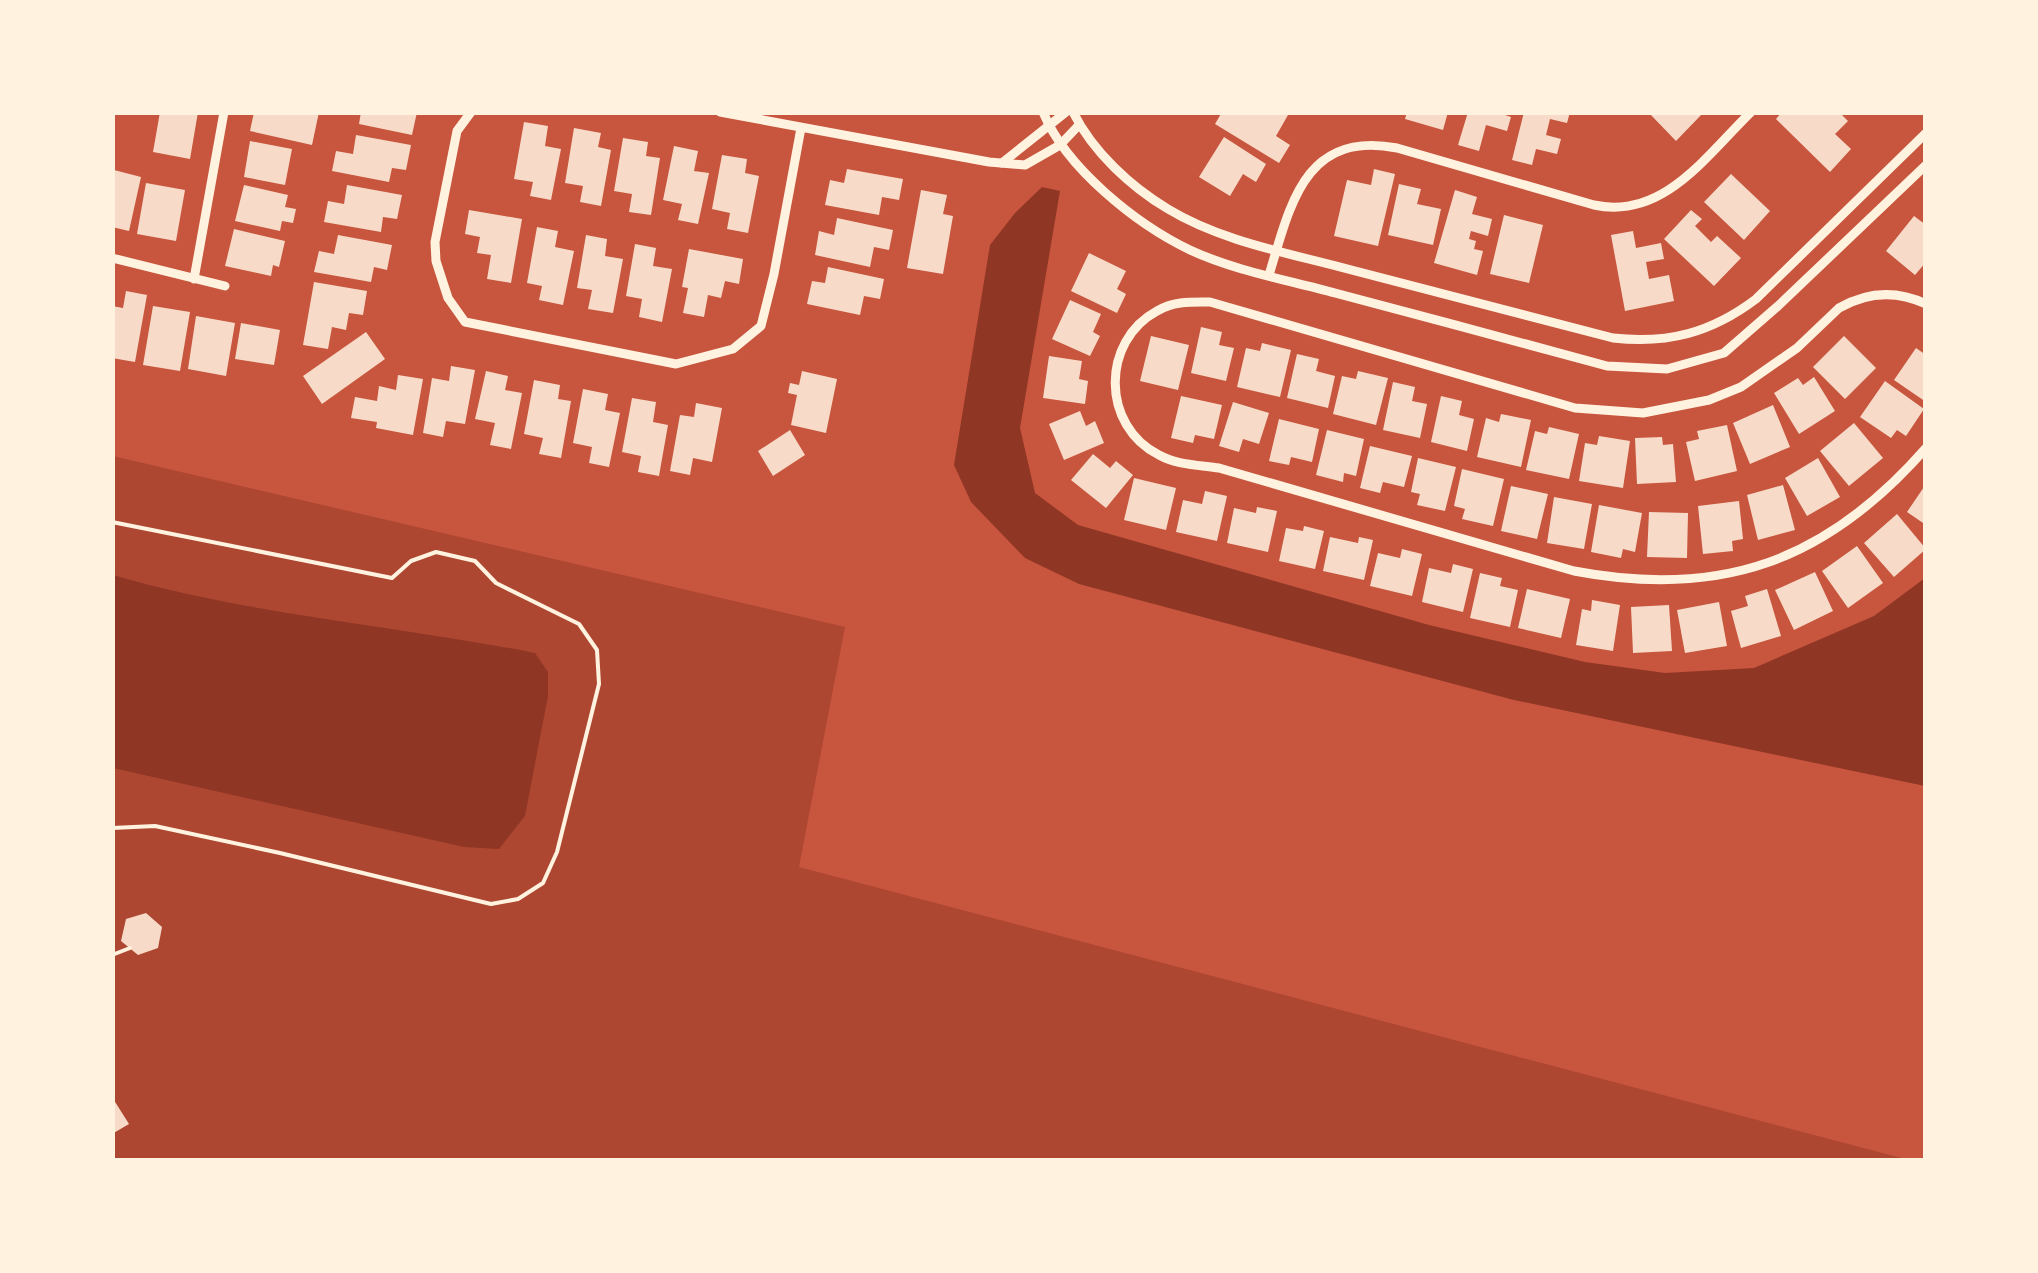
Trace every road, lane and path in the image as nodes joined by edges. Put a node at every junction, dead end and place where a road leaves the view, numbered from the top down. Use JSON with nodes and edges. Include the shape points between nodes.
{"nodes":[{"id":1,"x":224,"y":112,"type":"edge"},
{"id":2,"x":471,"y":112,"type":"edge"},
{"id":3,"x":720,"y":112,"type":"edge"},
{"id":4,"x":1043,"y":112,"type":"edge"},
{"id":5,"x":1070,"y":112,"type":"edge"},
{"id":6,"x":1751,"y":112,"type":"edge"},
{"id":7,"x":1079,"y":124,"type":"junction"},
{"id":8,"x":1050,"y":126,"type":"junction"},
{"id":9,"x":801,"y":128,"type":"junction"},
{"id":10,"x":1924,"y":138,"type":"edge"},
{"id":11,"x":1060,"y":145,"type":"junction"},
{"id":12,"x":1002,"y":163,"type":"junction"},
{"id":13,"x":1926,"y":164,"type":"edge"},
{"id":14,"x":1276,"y":250,"type":"junction"},
{"id":15,"x":112,"y":258,"type":"edge"},
{"id":16,"x":1269,"y":275,"type":"junction"},
{"id":17,"x":194,"y":278,"type":"junction"},
{"id":18,"x":225,"y":286,"type":"dead end"},
{"id":19,"x":1926,"y":304,"type":"edge"},
{"id":20,"x":1926,"y":448,"type":"edge"},
{"id":21,"x":112,"y":522,"type":"edge"},
{"id":22,"x":112,"y":828,"type":"edge"},
{"id":23,"x":130,"y":948,"type":"dead end"},
{"id":24,"x":112,"y":955,"type":"edge"}],
"edges":[{"from":1,"to":17,"type":"street"},
{"from":2,"to":9,"type":"street","via":[[458,131],[435,242],[448,298],[465,322],[676,364],[733,349],[761,326]]},
{"from":3,"to":9,"type":"street"},
{"from":4,"to":8,"type":"street"},
{"from":5,"to":7,"type":"street"},
{"from":5,"to":8,"type":"street"},
{"from":6,"to":14,"type":"street","via":[[1678,185],[1623,208],[1397,148],[1352,146],[1325,158],[1303,179]]},
{"from":7,"to":11,"type":"street"},
{"from":7,"to":14,"type":"street","via":[[1114,168],[1169,210]]},
{"from":8,"to":11,"type":"street"},
{"from":8,"to":12,"type":"street"},
{"from":9,"to":12,"type":"street"},
{"from":10,"to":14,"type":"street","via":[[1756,300],[1713,327],[1664,340],[1612,338]]},
{"from":11,"to":12,"type":"street","via":[[1025,166]]},
{"from":11,"to":16,"type":"street","via":[[1150,226],[1188,249]]},
{"from":13,"to":16,"type":"street","via":[[1724,353],[1666,369],[1607,366]]},
{"from":14,"to":16,"type":"street"},
{"from":15,"to":17,"type":"street"},
{"from":17,"to":18,"type":"street"},
{"from":19,"to":20,"type":"street","via":[[1880,294],[1852,301],[1741,387],[1643,413],[1576,408],[1210,302],[1171,305],[1146,318],[1126,340],[1114,382],[1134,436],[1170,460],[1618,580],[1706,578],[1777,560],[1842,526]]},
{"from":21,"to":22,"type":"path","via":[[392,578],[436,552],[475,561],[496,583],[579,624],[597,650],[600,684],[557,852],[543,884],[518,900],[492,904],[154,826]]},
{"from":23,"to":24,"type":"path"}]}
